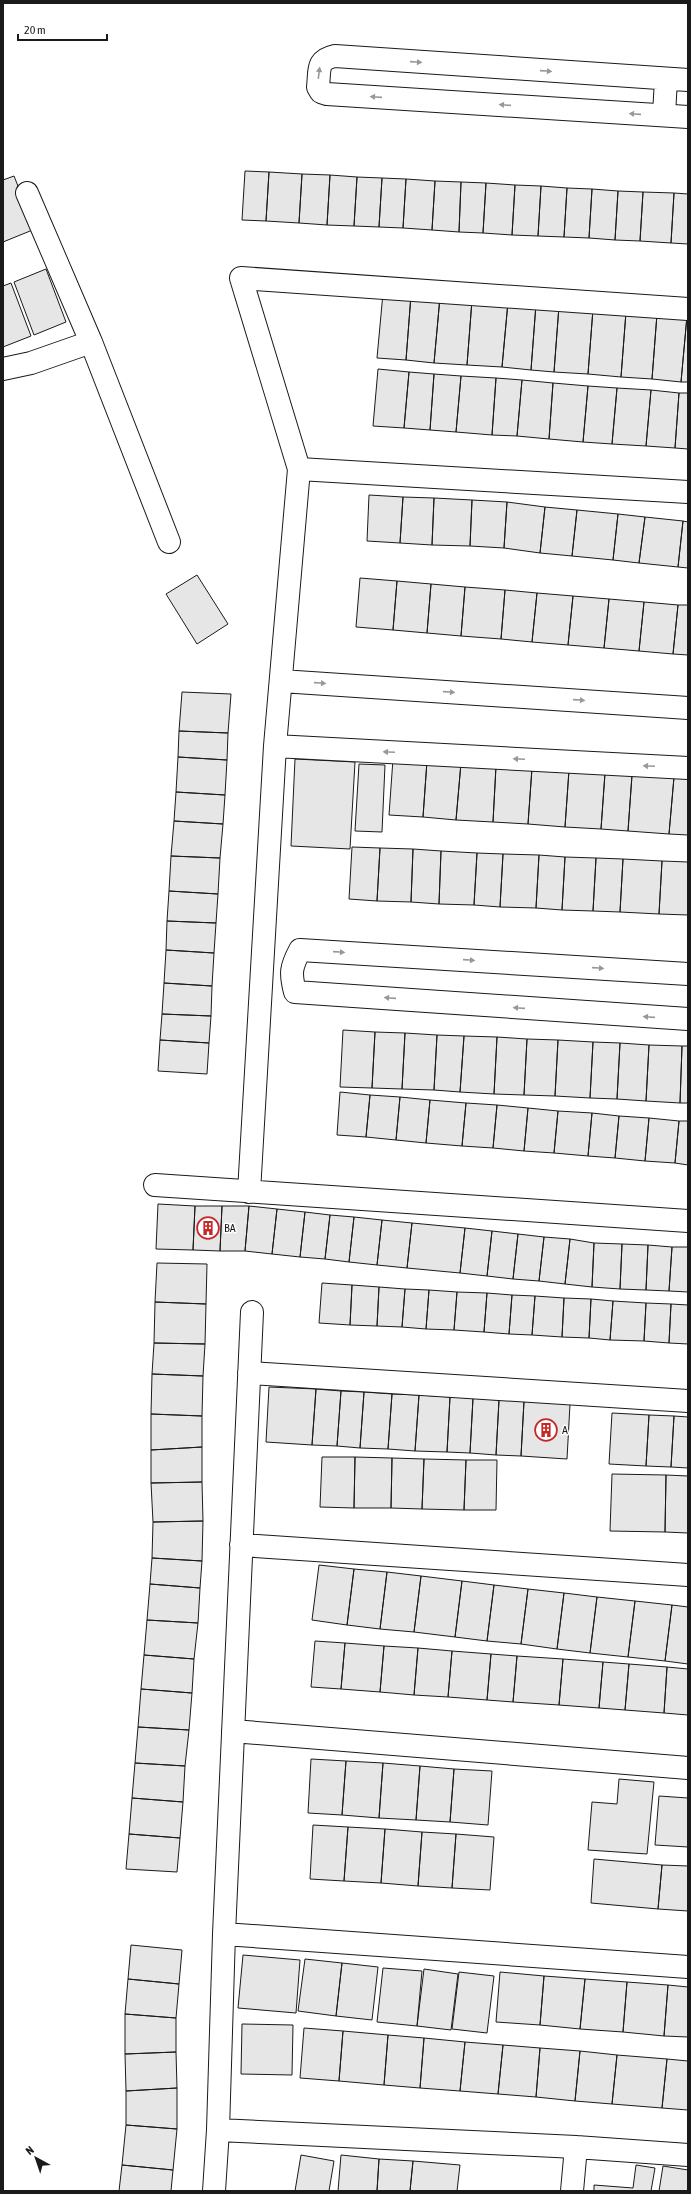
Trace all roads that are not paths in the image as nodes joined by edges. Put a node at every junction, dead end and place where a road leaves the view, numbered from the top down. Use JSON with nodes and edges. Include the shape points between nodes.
{"nodes":[{"id":1,"x":666,"y":79,"type":"junction"},
{"id":2,"x":688,"y":80,"type":"edge"},
{"id":3,"x":664,"y":115,"type":"junction"},
{"id":4,"x":688,"y":117,"type":"edge"},
{"id":5,"x":26,"y":193,"type":"dead end"},
{"id":6,"x":688,"y":309,"type":"edge"},
{"id":7,"x":91,"y":342,"type":"junction"},
{"id":8,"x":3,"y":369,"type":"edge"},
{"id":9,"x":299,"y":469,"type":"junction"},
{"id":10,"x":688,"y":492,"type":"edge"},
{"id":11,"x":169,"y":542,"type":"dead end"},
{"id":12,"x":281,"y":681,"type":"junction"},
{"id":13,"x":688,"y":708,"type":"edge"},
{"id":14,"x":275,"y":746,"type":"junction"},
{"id":15,"x":688,"y":768,"type":"edge"},
{"id":16,"x":688,"y":974,"type":"edge"},
{"id":17,"x":688,"y":1019,"type":"edge"},
{"id":18,"x":155,"y":1185,"type":"dead end"},
{"id":19,"x":249,"y":1192,"type":"junction"},
{"id":20,"x":688,"y":1221,"type":"edge"},
{"id":21,"x":252,"y":1312,"type":"dead end"},
{"id":22,"x":249,"y":1373,"type":"junction"},
{"id":23,"x":688,"y":1401,"type":"edge"},
{"id":24,"x":242,"y":1545,"type":"junction"},
{"id":25,"x":688,"y":1575,"type":"edge"},
{"id":26,"x":232,"y":1731,"type":"junction"},
{"id":27,"x":688,"y":1768,"type":"edge"},
{"id":28,"x":224,"y":1934,"type":"junction"},
{"id":29,"x":688,"y":1967,"type":"edge"},
{"id":30,"x":218,"y":2130,"type":"junction"},
{"id":31,"x":576,"y":2147,"type":"junction"},
{"id":32,"x":688,"y":2155,"type":"edge"},
{"id":33,"x":214,"y":2191,"type":"edge"},
{"id":34,"x":572,"y":2191,"type":"edge"}],
"edges":[{"from":1,"to":2,"type":"street"},
{"from":1,"to":3,"type":"street"},
{"from":3,"to":1,"type":"street","one_way":true,"via":[[327,94],[321,92],[318,87],[321,63],[326,58],[335,56]]},
{"from":3,"to":4,"type":"street"},
{"from":5,"to":7,"type":"street"},
{"from":6,"to":9,"type":"street","via":[[241,278]]},
{"from":7,"to":8,"type":"street","via":[[30,363]]},
{"from":7,"to":11,"type":"street"},
{"from":9,"to":10,"type":"street"},
{"from":9,"to":12,"type":"street"},
{"from":12,"to":13,"type":"street","one_way":true},
{"from":12,"to":14,"type":"street"},
{"from":15,"to":14,"type":"street","one_way":true},
{"from":14,"to":19,"type":"street"},
{"from":17,"to":16,"type":"street","one_way":true,"via":[[295,992],[291,975],[293,962],[300,950]]},
{"from":18,"to":19,"type":"street"},
{"from":19,"to":20,"type":"street"},
{"from":21,"to":22,"type":"street"},
{"from":22,"to":23,"type":"street"},
{"from":22,"to":24,"type":"street"},
{"from":24,"to":25,"type":"street"},
{"from":24,"to":26,"type":"street"},
{"from":26,"to":27,"type":"street"},
{"from":26,"to":28,"type":"street"},
{"from":28,"to":29,"type":"street"},
{"from":28,"to":30,"type":"street"},
{"from":30,"to":31,"type":"street"},
{"from":30,"to":33,"type":"street"},
{"from":31,"to":32,"type":"street"},
{"from":31,"to":34,"type":"street"}]}
